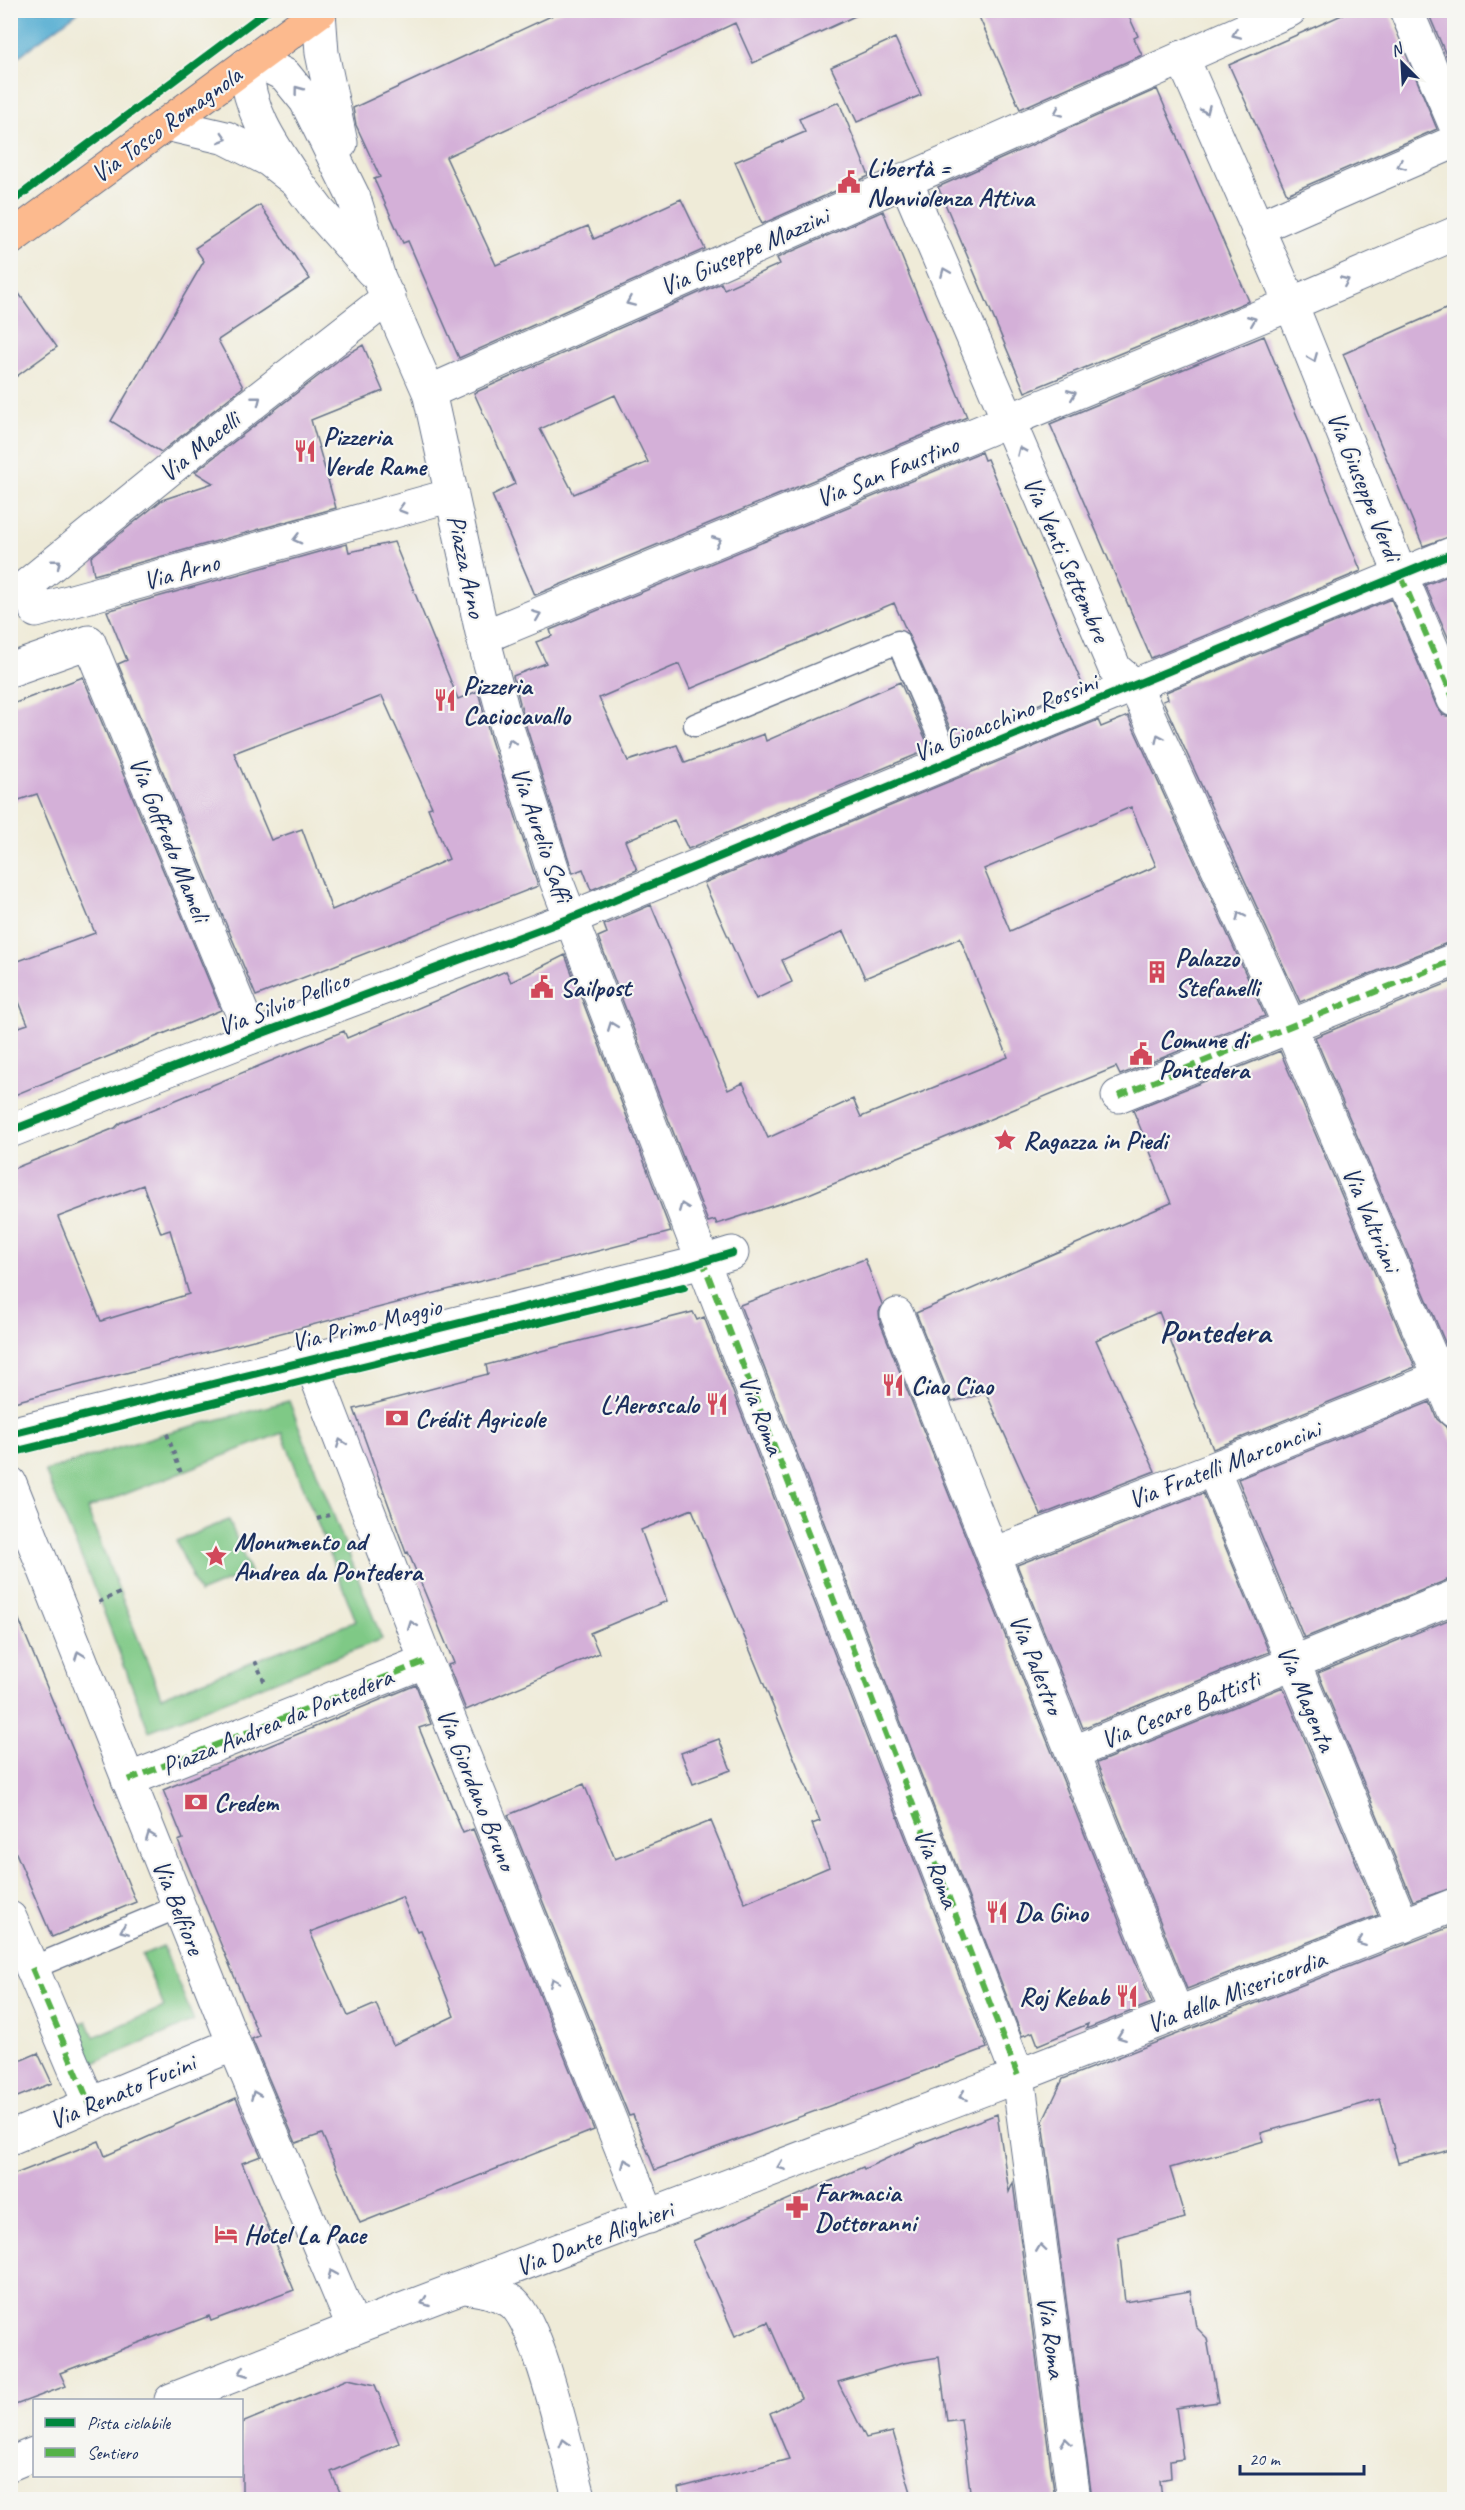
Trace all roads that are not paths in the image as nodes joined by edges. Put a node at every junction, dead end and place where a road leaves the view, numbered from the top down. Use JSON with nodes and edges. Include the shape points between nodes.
{"nodes":[{"id":1,"x":1290,"y":10,"type":"edge"},
{"id":2,"x":1406,"y":10,"type":"edge"},
{"id":3,"x":320,"y":11,"type":"edge"},
{"id":4,"x":1182,"y":57,"type":"junction"},
{"id":5,"x":246,"y":65,"type":"junction"},
{"id":6,"x":1455,"y":122,"type":"edge"},
{"id":7,"x":166,"y":124,"type":"junction"},
{"id":8,"x":1455,"y":142,"type":"edge"},
{"id":9,"x":905,"y":179,"type":"junction"},
{"id":10,"x":297,"y":182,"type":"junction"},
{"id":11,"x":354,"y":198,"type":"junction"},
{"id":12,"x":1257,"y":228,"type":"junction"},
{"id":13,"x":1455,"y":234,"type":"edge"},
{"id":14,"x":10,"y":239,"type":"edge"},
{"id":15,"x":384,"y":288,"type":"junction"},
{"id":16,"x":1291,"y":304,"type":"junction"},
{"id":17,"x":429,"y":392,"type":"junction"},
{"id":18,"x":1008,"y":421,"type":"junction"},
{"id":19,"x":452,"y":495,"type":"junction"},
{"id":20,"x":353,"y":524,"type":"joint"},
{"id":21,"x":1455,"y":553,"type":"edge"},
{"id":22,"x":1401,"y":576,"type":"junction"},
{"id":23,"x":17,"y":602,"type":"edge"},
{"id":24,"x":483,"y":637,"type":"junction"},
{"id":25,"x":89,"y":642,"type":"junction"},
{"id":26,"x":10,"y":670,"type":"edge"},
{"id":27,"x":1135,"y":686,"type":"junction"},
{"id":28,"x":1455,"y":700,"type":"edge"},
{"id":29,"x":695,"y":725,"type":"dead end"},
{"id":30,"x":950,"y":762,"type":"junction"},
{"id":31,"x":571,"y":918,"type":"junction"},
{"id":32,"x":1455,"y":960,"type":"edge"},
{"id":33,"x":1290,"y":1026,"type":"junction"},
{"id":34,"x":252,"y":1037,"type":"junction"},
{"id":35,"x":1118,"y":1096,"type":"dead end"},
{"id":36,"x":10,"y":1131,"type":"edge"},
{"id":37,"x":718,"y":1258,"type":"junction"},
{"id":38,"x":897,"y":1315,"type":"dead end"},
{"id":39,"x":310,"y":1360,"type":"junction"},
{"id":40,"x":1447,"y":1375,"type":"edge"},
{"id":41,"x":1455,"y":1411,"type":"edge"},
{"id":42,"x":10,"y":1434,"type":"edge"},
{"id":43,"x":1213,"y":1469,"type":"junction"},
{"id":44,"x":10,"y":1483,"type":"edge"},
{"id":45,"x":993,"y":1554,"type":"junction"},
{"id":46,"x":1455,"y":1597,"type":"edge"},
{"id":47,"x":426,"y":1661,"type":"junction"},
{"id":48,"x":1292,"y":1663,"type":"junction"},
{"id":49,"x":1072,"y":1753,"type":"junction"},
{"id":50,"x":128,"y":1780,"type":"junction"},
{"id":51,"x":1455,"y":1905,"type":"edge"},
{"id":52,"x":178,"y":1907,"type":"junction"},
{"id":53,"x":10,"y":1918,"type":"edge"},
{"id":54,"x":1403,"y":1926,"type":"junction"},
{"id":55,"x":32,"y":1968,"type":"junction"},
{"id":56,"x":1177,"y":2014,"type":"junction"},
{"id":57,"x":234,"y":2044,"type":"junction"},
{"id":58,"x":1018,"y":2076,"type":"junction"},
{"id":59,"x":90,"y":2105,"type":"junction"},
{"id":60,"x":10,"y":2138,"type":"edge"},
{"id":61,"x":649,"y":2217,"type":"junction"},
{"id":62,"x":465,"y":2287,"type":"junction"},
{"id":63,"x":354,"y":2328,"type":"junction"},
{"id":64,"x":174,"y":2399,"type":"edge"},
{"id":65,"x":33,"y":2454,"type":"edge"},
{"id":66,"x":10,"y":2464,"type":"edge"},
{"id":67,"x":579,"y":2499,"type":"edge"},
{"id":68,"x":1074,"y":2499,"type":"edge"}],
"edges":[{"from":1,"to":4,"type":"street","name":"Via Giuseppe Mazzini","one_way":true},
{"from":2,"to":6,"type":"street"},
{"from":3,"to":5,"type":"main road","name":"Via Tosco Romagnola"},
{"from":3,"to":11,"type":"street","via":[[321,54]]},
{"from":4,"to":9,"type":"street","name":"Via Giuseppe Mazzini","one_way":true},
{"from":4,"to":12,"type":"street","one_way":true},
{"from":5,"to":7,"type":"main road","name":"Via Tosco Romagnola"},
{"from":5,"to":10,"type":"street","via":[[249,93],[261,126]]},
{"from":11,"to":5,"type":"street","one_way":true,"via":[[306,100],[291,80],[269,67]]},
{"from":7,"to":10,"type":"street","one_way":true,"via":[[242,145]]},
{"from":7,"to":14,"type":"main road","name":"Via Tosco Romagnola"},
{"from":8,"to":12,"type":"street","one_way":true},
{"from":9,"to":17,"type":"street","name":"Via Giuseppe Mazzini","one_way":true},
{"from":18,"to":9,"type":"street","name":"Via Venti Settembre","one_way":true},
{"from":10,"to":15,"type":"street"},
{"from":11,"to":15,"type":"street"},
{"from":12,"to":16,"type":"street","name":"Via Giuseppe Verdi"},
{"from":16,"to":13,"type":"street","name":"Via San Faustino","one_way":true},
{"from":15,"to":17,"type":"street"},
{"from":23,"to":15,"type":"street","name":"Via Macelli","one_way":true},
{"from":18,"to":16,"type":"street","name":"Via San Faustino","one_way":true},
{"from":16,"to":22,"type":"street","name":"Via Giuseppe Verdi","one_way":true},
{"from":17,"to":19,"type":"street","name":"Piazza Arno"},
{"from":24,"to":18,"type":"street","name":"Via San Faustino","one_way":true},
{"from":27,"to":18,"type":"street","name":"Via Venti Settembre","one_way":true,"via":[[1115,669]]},
{"from":19,"to":20,"type":"street","name":"Piazza Arno","one_way":true},
{"from":19,"to":24,"type":"street","name":"Piazza Arno"},
{"from":20,"to":23,"type":"street","name":"Via Arno","one_way":true},
{"from":21,"to":22,"type":"street","name":"Via Gioacchino Rossini"},
{"from":22,"to":27,"type":"street","name":"Via Gioacchino Rossini"},
{"from":22,"to":28,"type":"street","name":"Via Giuseppe Verdi"},
{"from":23,"to":25,"type":"street"},
{"from":31,"to":24,"type":"street","name":"Via Aurelio Saffi","one_way":true,"via":[[508,731]]},
{"from":25,"to":26,"type":"street"},
{"from":25,"to":34,"type":"street","name":"Via Goffredo Mameli"},
{"from":27,"to":30,"type":"street","name":"Via Gioacchino Rossini"},
{"from":33,"to":27,"type":"street","name":"Via Venti Settembre","one_way":true},
{"from":29,"to":30,"type":"lane","via":[[898,642]]},
{"from":30,"to":31,"type":"street","name":"Via Gioacchino Rossini"},
{"from":31,"to":34,"type":"street","name":"Via Silvio Pellico"},
{"from":37,"to":31,"type":"street","name":"Via Aurelio Saffi","one_way":true},
{"from":32,"to":33,"type":"street"},
{"from":33,"to":35,"type":"street"},
{"from":33,"to":40,"type":"street","name":"Via Valtriani"},
{"from":34,"to":36,"type":"street","name":"Via Silvio Pellico"},
{"from":37,"to":39,"type":"street","name":"Via Primo Maggio"},
{"from":37,"to":58,"type":"street","name":"Via Roma"},
{"from":38,"to":45,"type":"street","name":"Via Palestro"},
{"from":39,"to":42,"type":"street","name":"Via Primo Maggio"},
{"from":47,"to":39,"type":"street","name":"Via Giordano Bruno","one_way":true},
{"from":40,"to":41,"type":"street","name":"Via Valtriani"},
{"from":40,"to":43,"type":"street","name":"Via Fratelli Marconcini"},
{"from":43,"to":45,"type":"street","name":"Via Fratelli Marconcini"},
{"from":43,"to":48,"type":"street","name":"Via Magenta"},
{"from":50,"to":44,"type":"street","name":"Via Belfiore","one_way":true},
{"from":45,"to":49,"type":"street","name":"Via Palestro"},
{"from":46,"to":48,"type":"street","name":"Via Cesare Battisti"},
{"from":47,"to":50,"type":"street","name":"Piazza Andrea da Pontedera"},
{"from":61,"to":47,"type":"street","name":"Via Giordano Bruno","one_way":true},
{"from":48,"to":49,"type":"street","name":"Via Cesare Battisti"},
{"from":48,"to":54,"type":"street","name":"Via Magenta"},
{"from":49,"to":56,"type":"street","name":"Via Palestro"},
{"from":52,"to":50,"type":"street","name":"Via Belfiore","one_way":true},
{"from":51,"to":54,"type":"street","name":"Via della Misericordia"},
{"from":52,"to":55,"type":"lane","one_way":true},
{"from":52,"to":57,"type":"street","name":"Via Belfiore"},
{"from":53,"to":55,"type":"street"},
{"from":54,"to":56,"type":"street","name":"Via della Misericordia","one_way":true},
{"from":55,"to":59,"type":"street"},
{"from":56,"to":58,"type":"street","name":"Via della Misericordia","one_way":true},
{"from":57,"to":59,"type":"street","name":"Via Renato Fucini"},
{"from":63,"to":57,"type":"street","name":"Via Belfiore","one_way":true},
{"from":58,"to":61,"type":"street","name":"Via Dante Alighieri","one_way":true},
{"from":68,"to":58,"type":"street","name":"Via Roma","one_way":true},
{"from":59,"to":60,"type":"street","name":"Via Renato Fucini"},
{"from":61,"to":62,"type":"street","name":"Via Dante Alighieri"},
{"from":62,"to":63,"type":"street","name":"Via Dante Alighieri","one_way":true},
{"from":67,"to":62,"type":"street","one_way":true,"via":[[539,2351],[525,2319],[506,2298]]},
{"from":63,"to":64,"type":"street","name":"Via Dante Alighieri","one_way":true},
{"from":65,"to":66,"type":"street"}]}
